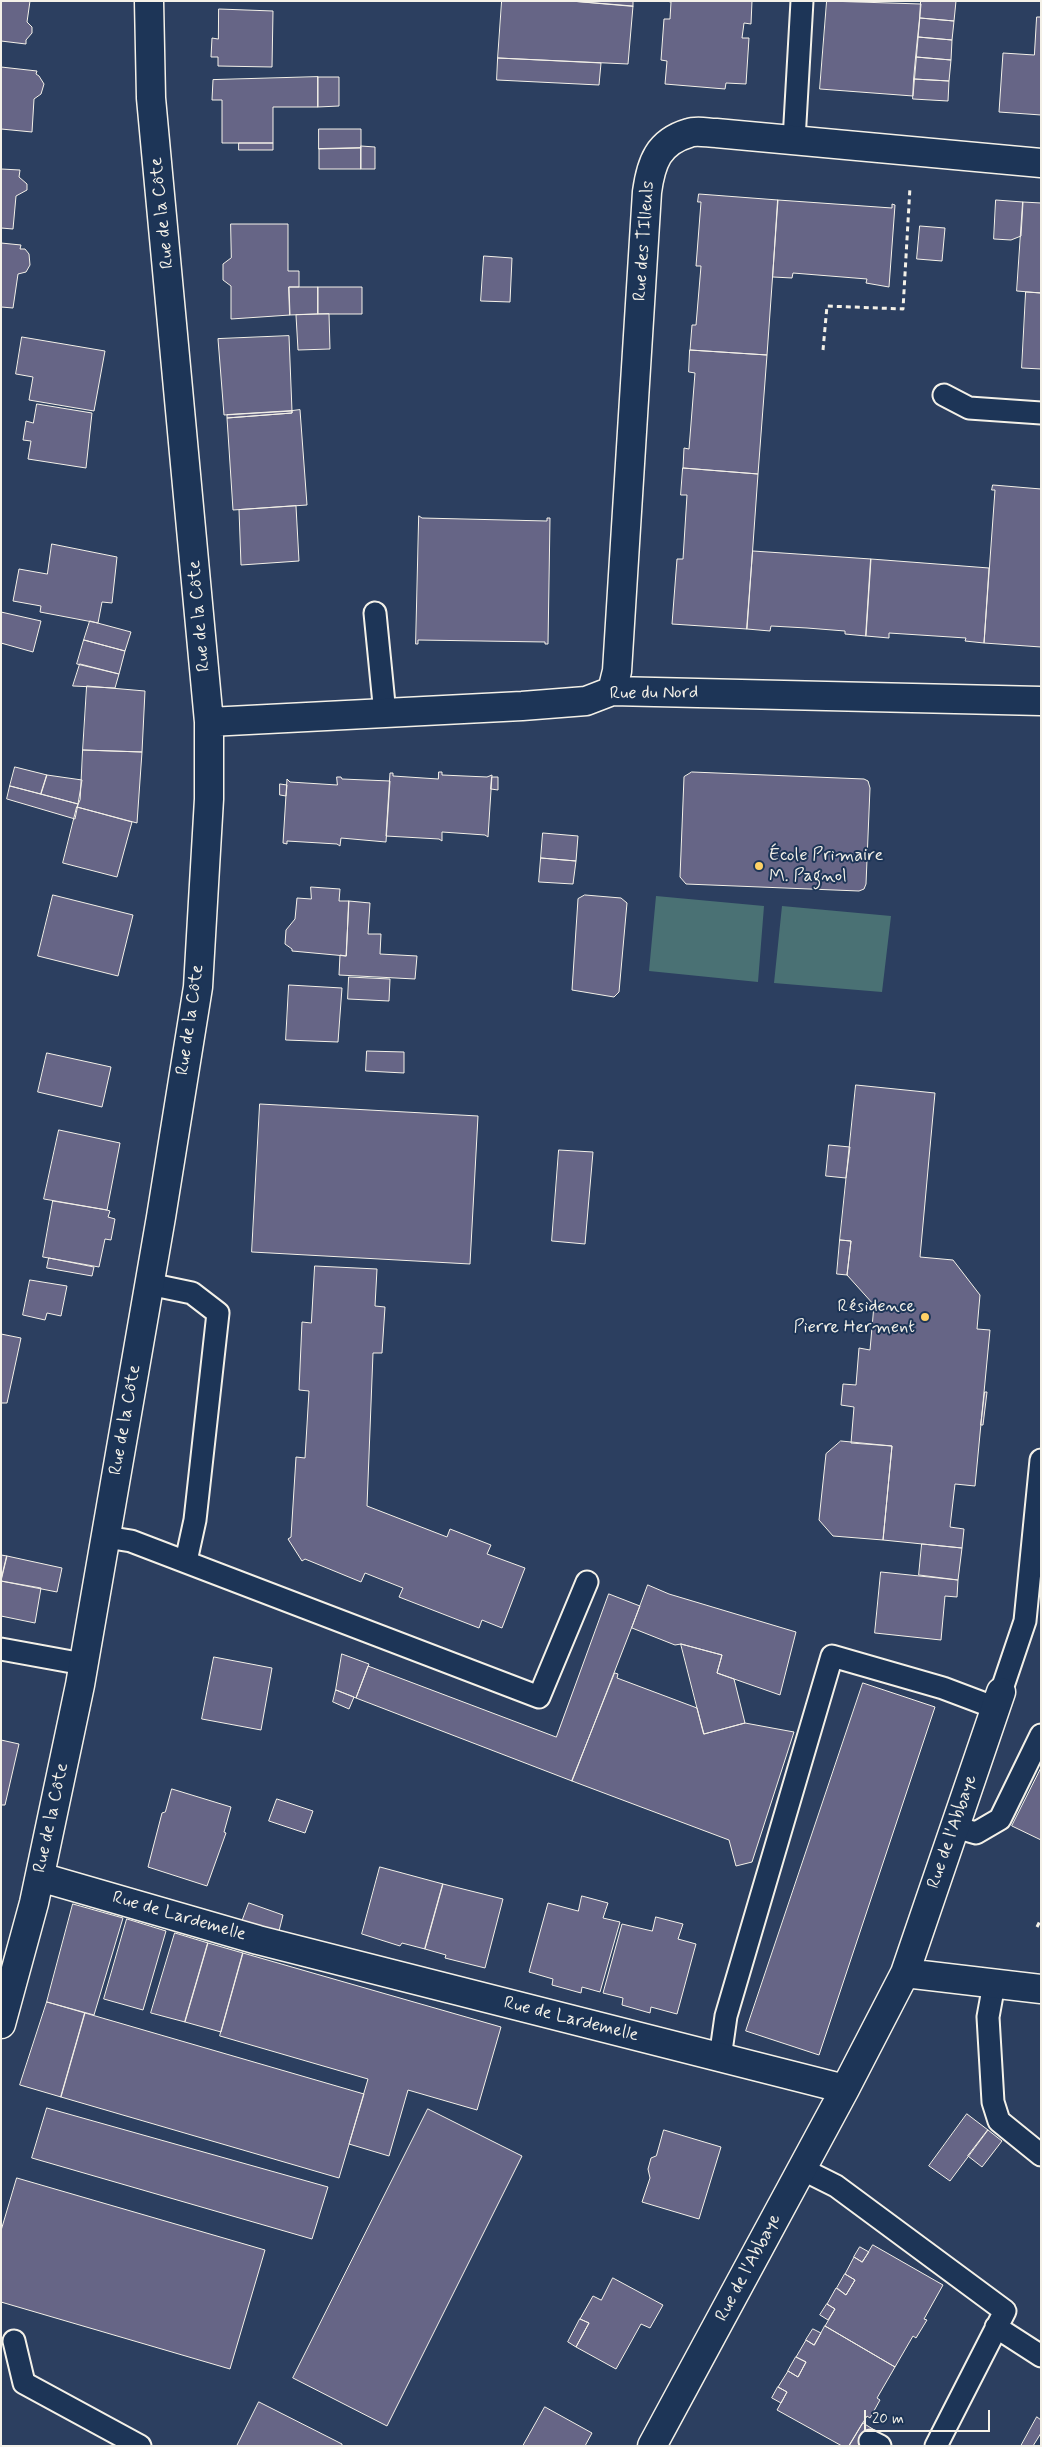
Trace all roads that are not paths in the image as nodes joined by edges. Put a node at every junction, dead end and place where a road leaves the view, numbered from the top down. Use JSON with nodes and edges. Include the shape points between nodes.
{"nodes":[{"id":1,"x":149,"y":1,"type":"edge"},
{"id":2,"x":802,"y":1,"type":"edge"},
{"id":3,"x":794,"y":140,"type":"junction"},
{"id":4,"x":1041,"y":163,"type":"edge"},
{"id":5,"x":944,"y":395,"type":"dead end"},
{"id":6,"x":1041,"y":412,"type":"edge"},
{"id":7,"x":375,"y":613,"type":"dead end"},
{"id":8,"x":612,"y":691,"type":"junction"},
{"id":9,"x":1041,"y":701,"type":"edge"},
{"id":10,"x":385,"y":714,"type":"junction"},
{"id":11,"x":209,"y":722,"type":"junction"},
{"id":12,"x":149,"y":1284,"type":"junction"},
{"id":13,"x":1041,"y":1460,"type":"edge"},
{"id":14,"x":106,"y":1537,"type":"junction"},
{"id":15,"x":186,"y":1561,"type":"junction"},
{"id":16,"x":587,"y":1582,"type":"dead end"},
{"id":17,"x":1,"y":1649,"type":"edge"},
{"id":18,"x":83,"y":1664,"type":"junction"},
{"id":19,"x":999,"y":1700,"type":"junction"},
{"id":20,"x":1041,"y":1735,"type":"edge"},
{"id":21,"x":955,"y":1827,"type":"junction"},
{"id":22,"x":40,"y":1877,"type":"junction"},
{"id":23,"x":905,"y":1973,"type":"junction"},
{"id":24,"x":994,"y":1984,"type":"junction"},
{"id":25,"x":1041,"y":1990,"type":"edge"},
{"id":26,"x":1,"y":2024,"type":"edge"},
{"id":27,"x":720,"y":2058,"type":"junction"},
{"id":28,"x":845,"y":2089,"type":"junction"},
{"id":29,"x":1041,"y":2155,"type":"edge"},
{"id":30,"x":802,"y":2169,"type":"junction"},
{"id":31,"x":996,"y":2327,"type":"junction"},
{"id":32,"x":14,"y":2341,"type":"dead end"},
{"id":33,"x":1041,"y":2356,"type":"edge"},
{"id":34,"x":140,"y":2446,"type":"edge"},
{"id":35,"x":652,"y":2446,"type":"edge"},
{"id":36,"x":936,"y":2446,"type":"edge"}],
"edges":[{"from":1,"to":11,"type":"street","name":"Rue de la Côte","via":[[151,98]]},
{"from":2,"to":3,"type":"lane"},
{"from":3,"to":4,"type":"street","name":"Rue des TIlleuls"},
{"from":3,"to":8,"type":"street","name":"Rue des TIlleuls","via":[[690,132],[666,144],[651,166],[617,672]]},
{"from":5,"to":6,"type":"lane","via":[[969,408]]},
{"from":7,"to":10,"type":"lane"},
{"from":8,"to":9,"type":"street","name":"Rue du Nord"},
{"from":8,"to":10,"type":"street","name":"Rue du Nord","via":[[586,701]]},
{"from":10,"to":11,"type":"street","name":"Rue du Nord"},
{"from":11,"to":12,"type":"street","name":"Rue de la Côte","via":[[209,792],[198,987]]},
{"from":12,"to":14,"type":"street","name":"Rue de la Côte"},
{"from":12,"to":15,"type":"lane","via":[[192,1293],[218,1313],[195,1520]]},
{"from":13,"to":19,"type":"lane","via":[[1024,1621]]},
{"from":14,"to":15,"type":"lane","via":[[132,1541]]},
{"from":14,"to":18,"type":"street","name":"Rue de la Côte"},
{"from":15,"to":16,"type":"lane","via":[[539,1697]]},
{"from":17,"to":18,"type":"lane"},
{"from":18,"to":22,"type":"street","name":"Rue de la Côte"},
{"from":19,"to":21,"type":"street","name":"Rue de l'Abbaye"},
{"from":19,"to":27,"type":"lane","via":[[943,1688],[832,1656],[726,2016]]},
{"from":20,"to":21,"type":"lane","via":[[1000,1819],[976,1834]]},
{"from":21,"to":23,"type":"street","name":"Rue de l'Abbaye"},
{"from":22,"to":26,"type":"street","name":"Rue de la Côte"},
{"from":22,"to":27,"type":"street","name":"Rue de Lardemelle","via":[[258,1940]]},
{"from":23,"to":24,"type":"street"},
{"from":23,"to":28,"type":"street"},
{"from":24,"to":25,"type":"street"},
{"from":24,"to":29,"type":"lane","via":[[988,2018],[993,2102],[999,2121]]},
{"from":27,"to":28,"type":"street","name":"Rue de Lardemelle"},
{"from":28,"to":30,"type":"street","name":"Rue de l'Abbaye"},
{"from":30,"to":31,"type":"lane","via":[[836,2186],[1005,2311]]},
{"from":30,"to":35,"type":"street","name":"Rue de l'Abbaye"},
{"from":31,"to":33,"type":"lane"},
{"from":31,"to":36,"type":"lane"},
{"from":32,"to":34,"type":"lane","via":[[24,2383]]}]}
